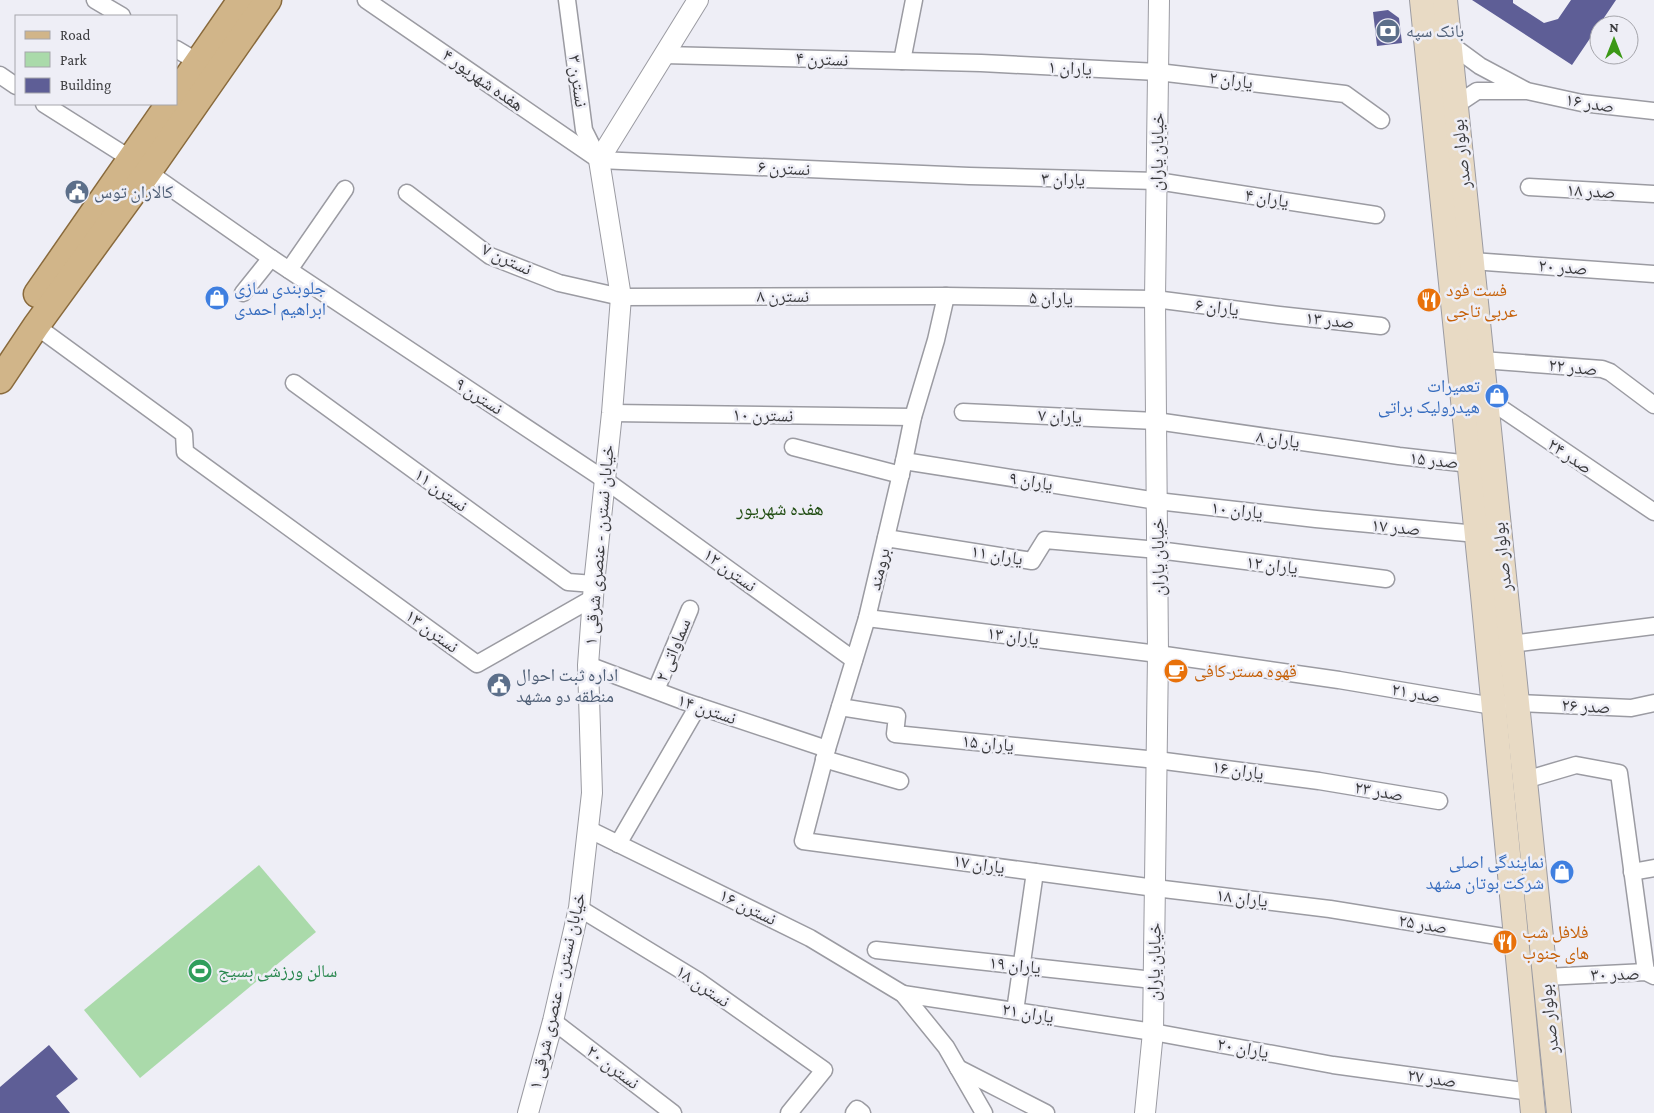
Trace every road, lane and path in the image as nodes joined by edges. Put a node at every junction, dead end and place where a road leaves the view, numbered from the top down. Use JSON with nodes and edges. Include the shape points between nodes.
{"nodes":[{"id":1,"x":95,"y":0,"type":"edge"},
{"id":2,"x":242,"y":0,"type":"edge"},
{"id":3,"x":268,"y":0,"type":"edge"},
{"id":4,"x":366,"y":0,"type":"edge"},
{"id":5,"x":567,"y":0,"type":"edge"},
{"id":6,"x":698,"y":0,"type":"edge"},
{"id":7,"x":914,"y":0,"type":"edge"},
{"id":8,"x":1160,"y":0,"type":"edge"},
{"id":9,"x":1422,"y":0,"type":"edge"},
{"id":10,"x":1446,"y":0,"type":"edge"},
{"id":11,"x":120,"y":15,"type":"edge"},
{"id":12,"x":1450,"y":44,"type":"junction"},
{"id":13,"x":178,"y":50,"type":"edge"},
{"id":14,"x":664,"y":54,"type":"junction"},
{"id":15,"x":902,"y":61,"type":"junction"},
{"id":16,"x":198,"y":62,"type":"junction"},
{"id":17,"x":981,"y":63,"type":"joint"},
{"id":18,"x":1158,"y":72,"type":"junction"},
{"id":19,"x":0,"y":75,"type":"edge"},
{"id":20,"x":15,"y":85,"type":"edge"},
{"id":21,"x":178,"y":91,"type":"edge"},
{"id":22,"x":1527,"y":91,"type":"junction"},
{"id":23,"x":46,"y":105,"type":"edge"},
{"id":24,"x":169,"y":105,"type":"edge"},
{"id":25,"x":1456,"y":105,"type":"junction"},
{"id":26,"x":1654,"y":111,"type":"edge"},
{"id":27,"x":1381,"y":120,"type":"dead end"},
{"id":28,"x":584,"y":130,"type":"junction"},
{"id":29,"x":570,"y":140,"type":"junction"},
{"id":30,"x":599,"y":160,"type":"junction"},
{"id":31,"x":139,"y":166,"type":"junction"},
{"id":32,"x":969,"y":176,"type":"joint"},
{"id":33,"x":1157,"y":181,"type":"junction"},
{"id":34,"x":1529,"y":187,"type":"dead end"},
{"id":35,"x":345,"y":189,"type":"dead end"},
{"id":36,"x":407,"y":192,"type":"dead end"},
{"id":37,"x":1654,"y":194,"type":"edge"},
{"id":38,"x":1376,"y":215,"type":"dead end"},
{"id":39,"x":271,"y":258,"type":"junction"},
{"id":40,"x":1472,"y":261,"type":"junction"},
{"id":41,"x":289,"y":270,"type":"junction"},
{"id":42,"x":1654,"y":274,"type":"edge"},
{"id":43,"x":243,"y":293,"type":"dead end"},
{"id":44,"x":621,"y":296,"type":"junction"},
{"id":45,"x":946,"y":296,"type":"junction"},
{"id":46,"x":1155,"y":299,"type":"junction"},
{"id":47,"x":1279,"y":315,"type":"joint"},
{"id":48,"x":36,"y":326,"type":"junction"},
{"id":49,"x":1381,"y":326,"type":"dead end"},
{"id":50,"x":0,"y":348,"type":"edge"},
{"id":51,"x":1482,"y":360,"type":"junction"},
{"id":52,"x":0,"y":380,"type":"edge"},
{"id":53,"x":294,"y":383,"type":"dead end"},
{"id":54,"x":1646,"y":391,"type":"edge"},
{"id":55,"x":1486,"y":398,"type":"junction"},
{"id":56,"x":1654,"y":404,"type":"edge"},
{"id":57,"x":963,"y":412,"type":"dead end"},
{"id":58,"x":612,"y":413,"type":"junction"},
{"id":59,"x":913,"y":416,"type":"junction"},
{"id":60,"x":1156,"y":421,"type":"junction"},
{"id":61,"x":794,"y":447,"type":"dead end"},
{"id":62,"x":1399,"y":456,"type":"joint"},
{"id":63,"x":1470,"y":464,"type":"junction"},
{"id":64,"x":903,"y":468,"type":"junction"},
{"id":65,"x":605,"y":480,"type":"junction"},
{"id":66,"x":1157,"y":501,"type":"junction"},
{"id":67,"x":1654,"y":512,"type":"edge"},
{"id":68,"x":1316,"y":519,"type":"joint"},
{"id":69,"x":1476,"y":534,"type":"junction"},
{"id":70,"x":886,"y":538,"type":"junction"},
{"id":71,"x":1158,"y":550,"type":"junction"},
{"id":72,"x":1386,"y":579,"type":"dead end"},
{"id":73,"x":594,"y":591,"type":"junction"},
{"id":74,"x":690,"y":609,"type":"dead end"},
{"id":75,"x":867,"y":618,"type":"junction"},
{"id":76,"x":1654,"y":626,"type":"edge"},
{"id":77,"x":1511,"y":644,"type":"junction"},
{"id":78,"x":1158,"y":654,"type":"junction"},
{"id":79,"x":854,"y":660,"type":"junction"},
{"id":80,"x":588,"y":665,"type":"junction"},
{"id":81,"x":1339,"y":680,"type":"joint"},
{"id":82,"x":656,"y":690,"type":"junction"},
{"id":83,"x":1517,"y":703,"type":"junction"},
{"id":84,"x":1654,"y":703,"type":"edge"},
{"id":85,"x":698,"y":706,"type":"junction"},
{"id":86,"x":1493,"y":706,"type":"junction"},
{"id":87,"x":840,"y":707,"type":"junction"},
{"id":88,"x":826,"y":754,"type":"junction"},
{"id":89,"x":1157,"y":760,"type":"junction"},
{"id":90,"x":1525,"y":780,"type":"junction"},
{"id":91,"x":900,"y":781,"type":"dead end"},
{"id":92,"x":1319,"y":781,"type":"joint"},
{"id":93,"x":1439,"y":801,"type":"dead end"},
{"id":94,"x":588,"y":829,"type":"junction"},
{"id":95,"x":803,"y":841,"type":"joint"},
{"id":96,"x":618,"y":844,"type":"junction"},
{"id":97,"x":1654,"y":868,"type":"edge"},
{"id":98,"x":1035,"y":872,"type":"junction"},
{"id":99,"x":1632,"y":872,"type":"junction"},
{"id":100,"x":1155,"y":888,"type":"junction"},
{"id":101,"x":579,"y":908,"type":"junction"},
{"id":102,"x":1330,"y":909,"type":"joint"},
{"id":103,"x":1516,"y":939,"type":"junction"},
{"id":104,"x":876,"y":950,"type":"dead end"},
{"id":105,"x":1022,"y":966,"type":"junction"},
{"id":106,"x":1652,"y":975,"type":"edge"},
{"id":107,"x":1545,"y":977,"type":"junction"},
{"id":108,"x":1153,"y":980,"type":"junction"},
{"id":109,"x":903,"y":994,"type":"junction"},
{"id":110,"x":1016,"y":1011,"type":"junction"},
{"id":111,"x":553,"y":1021,"type":"junction"},
{"id":112,"x":1153,"y":1032,"type":"junction"},
{"id":113,"x":1333,"y":1064,"type":"joint"},
{"id":114,"x":958,"y":1068,"type":"junction"},
{"id":115,"x":1532,"y":1103,"type":"edge"},
{"id":116,"x":528,"y":1113,"type":"edge"},
{"id":117,"x":673,"y":1113,"type":"edge"},
{"id":118,"x":789,"y":1113,"type":"edge"},
{"id":119,"x":854,"y":1113,"type":"edge"},
{"id":120,"x":862,"y":1113,"type":"edge"},
{"id":121,"x":984,"y":1113,"type":"edge"},
{"id":122,"x":1046,"y":1113,"type":"edge"},
{"id":123,"x":1145,"y":1113,"type":"edge"},
{"id":124,"x":1559,"y":1113,"type":"edge"}],
"edges":[{"from":1,"to":11,"type":"street"},
{"from":2,"to":16,"type":"main road"},
{"from":3,"to":31,"type":"main road"},
{"from":4,"to":29,"type":"street","name":"هفده شهریور ۴"},
{"from":5,"to":28,"type":"street","name":"نسترن ۳"},
{"from":6,"to":14,"type":"street"},
{"from":7,"to":15,"type":"street"},
{"from":8,"to":18,"type":"street","name":"خیابان یاران"},
{"from":9,"to":63,"type":"main road","name":"بولوار صدر"},
{"from":10,"to":12,"type":"main road","name":"بولوار صدر"},
{"from":12,"to":22,"type":"street","name":"صدر ۱۶","via":[[1480,66]]},
{"from":12,"to":25,"type":"main road","name":"بولوار صدر"},
{"from":13,"to":16,"type":"street"},
{"from":14,"to":15,"type":"street","name":"نسترن ۴"},
{"from":14,"to":30,"type":"street"},
{"from":15,"to":17,"type":"street","name":"نسترن ۴"},
{"from":16,"to":21,"type":"main road"},
{"from":17,"to":18,"type":"street","name":"یاران ۱"},
{"from":18,"to":27,"type":"street","name":"یاران ۲","via":[[1345,94]]},
{"from":18,"to":33,"type":"street","name":"خیابان یاران"},
{"from":19,"to":20,"type":"street"},
{"from":22,"to":25,"type":"street","name":"صدر ۱۶","via":[[1477,91]]},
{"from":22,"to":26,"type":"street","name":"صدر ۱۶","via":[[1582,103]]},
{"from":23,"to":31,"type":"street","name":"نسترن ۹"},
{"from":24,"to":31,"type":"main road"},
{"from":25,"to":40,"type":"main road","name":"بولوار صدر"},
{"from":28,"to":29,"type":"street","via":[[581,142]]},
{"from":28,"to":30,"type":"street","name":"نسترن ۳"},
{"from":29,"to":30,"type":"street","name":"هفده شهریور ۴"},
{"from":30,"to":32,"type":"street","name":"نسترن ۶"},
{"from":30,"to":44,"type":"street","name":"خیابان نسترن - عنصری شرقی ۱"},
{"from":31,"to":39,"type":"street","name":"نسترن ۹"},
{"from":31,"to":48,"type":"main road"},
{"from":31,"to":50,"type":"main road"},
{"from":32,"to":33,"type":"street","name":"یاران ۳"},
{"from":33,"to":38,"type":"street","name":"یاران ۴"},
{"from":33,"to":46,"type":"street","name":"خیابان یاران"},
{"from":34,"to":37,"type":"street","name":"صدر ۱۸"},
{"from":35,"to":41,"type":"street"},
{"from":36,"to":44,"type":"street","name":"نسترن ۷","via":[[490,256],[559,283]]},
{"from":39,"to":41,"type":"street","name":"نسترن ۹"},
{"from":39,"to":43,"type":"street"},
{"from":40,"to":42,"type":"street","name":"صدر ۲۰"},
{"from":40,"to":51,"type":"main road","name":"بولوار صدر"},
{"from":41,"to":65,"type":"street","name":"نسترن ۹"},
{"from":44,"to":45,"type":"street","name":"نسترن ۸"},
{"from":44,"to":58,"type":"street","name":"خیابان نسترن - عنصری شرقی ۱"},
{"from":45,"to":46,"type":"street","name":"یاران ۵"},
{"from":45,"to":59,"type":"street","name":"برومند"},
{"from":46,"to":47,"type":"street","name":"یاران ۶"},
{"from":46,"to":60,"type":"street","name":"خیابان یاران"},
{"from":47,"to":49,"type":"street","name":"صدر ۱۳"},
{"from":48,"to":52,"type":"main road"},
{"from":48,"to":73,"type":"street","name":"نسترن ۱۳","via":[[184,434],[185,452],[477,664]]},
{"from":51,"to":54,"type":"street","name":"صدر ۲۲","via":[[1602,369]]},
{"from":51,"to":55,"type":"main road","name":"بولوار صدر"},
{"from":53,"to":73,"type":"street","name":"نسترن ۱۱","via":[[568,582]]},
{"from":54,"to":56,"type":"street","name":"صدر ۲۲"},
{"from":55,"to":67,"type":"street","name":"صدر ۲۴"},
{"from":55,"to":77,"type":"main road","name":"بولوار صدر"},
{"from":57,"to":60,"type":"street","name":"یاران ۷"},
{"from":58,"to":59,"type":"street","name":"نسترن ۱۰"},
{"from":58,"to":65,"type":"street","name":"خیابان نسترن - عنصری شرقی ۱"},
{"from":59,"to":64,"type":"street","name":"برومند"},
{"from":60,"to":62,"type":"street","name":"یاران ۸"},
{"from":60,"to":66,"type":"street","name":"خیابان یاران"},
{"from":61,"to":64,"type":"street","name":"یاران ۹"},
{"from":62,"to":63,"type":"street","name":"صدر ۱۵"},
{"from":63,"to":69,"type":"main road","name":"بولوار صدر"},
{"from":64,"to":66,"type":"street","name":"یاران ۹"},
{"from":64,"to":70,"type":"street","name":"برومند"},
{"from":65,"to":73,"type":"street","name":"خیابان نسترن - عنصری شرقی ۱"},
{"from":65,"to":79,"type":"street","name":"نسترن ۱۲"},
{"from":66,"to":68,"type":"street","name":"یاران ۱۰"},
{"from":66,"to":71,"type":"street","name":"خیابان یاران"},
{"from":68,"to":69,"type":"street","name":"صدر ۱۷"},
{"from":69,"to":86,"type":"main road","name":"بولوار صدر"},
{"from":70,"to":71,"type":"street","name":"یاران ۱۱","via":[[1032,561],[1045,540]]},
{"from":70,"to":75,"type":"street","name":"برومند"},
{"from":71,"to":72,"type":"street","name":"یاران ۱۲"},
{"from":71,"to":78,"type":"street","name":"خیابان یاران"},
{"from":73,"to":80,"type":"street","name":"خیابان نسترن - عنصری شرقی ۱"},
{"from":74,"to":82,"type":"street","name":"سماواتی ۲"},
{"from":75,"to":78,"type":"street","name":"یاران ۱۳"},
{"from":75,"to":79,"type":"street","name":"برومند"},
{"from":76,"to":77,"type":"street"},
{"from":77,"to":83,"type":"main road","name":"بولوار صدر"},
{"from":78,"to":81,"type":"street","name":"یاران ۱۳"},
{"from":78,"to":89,"type":"street","name":"خیابان یاران"},
{"from":79,"to":87,"type":"street","name":"برومند"},
{"from":80,"to":82,"type":"street","name":"نسترن ۱۴"},
{"from":80,"to":94,"type":"street","name":"خیابان نسترن - عنصری شرقی ۱","via":[[592,793]]},
{"from":81,"to":86,"type":"street","name":"صدر ۲۱"},
{"from":82,"to":85,"type":"street","name":"نسترن ۱۴"},
{"from":83,"to":84,"type":"street","name":"صدر ۲۶","via":[[1631,708]]},
{"from":83,"to":86,"type":"street","name":"صدر ۲۱"},
{"from":83,"to":90,"type":"main road","name":"بولوار صدر"},
{"from":85,"to":88,"type":"street","name":"نسترن ۱۴"},
{"from":85,"to":96,"type":"street"},
{"from":86,"to":103,"type":"main road","name":"بولوار صدر"},
{"from":87,"to":88,"type":"street","name":"برومند"},
{"from":87,"to":89,"type":"street","name":"یاران ۱۵","via":[[897,716],[895,734]]},
{"from":88,"to":91,"type":"street","name":"نسترن ۱۴"},
{"from":88,"to":95,"type":"street","name":"برومند"},
{"from":89,"to":92,"type":"street","name":"یاران ۱۶"},
{"from":89,"to":100,"type":"street","name":"خیابان یاران"},
{"from":90,"to":99,"type":"street","via":[[1576,765],[1619,773]]},
{"from":90,"to":107,"type":"main road","name":"بولوار صدر"},
{"from":92,"to":93,"type":"street","name":"صدر ۲۳"},
{"from":94,"to":96,"type":"street","name":"نسترن ۱۶"},
{"from":94,"to":101,"type":"street","name":"خیابان نسترن - عنصری شرقی ۱"},
{"from":95,"to":98,"type":"street","name":"یاران ۱۷"},
{"from":96,"to":109,"type":"street","name":"نسترن ۱۶","via":[[810,938]]},
{"from":97,"to":99,"type":"street"},
{"from":98,"to":100,"type":"street","name":"یاران ۱۷"},
{"from":98,"to":105,"type":"street"},
{"from":99,"to":106,"type":"street"},
{"from":100,"to":102,"type":"street","name":"یاران ۱۸"},
{"from":100,"to":108,"type":"street","name":"خیابان یاران"},
{"from":101,"to":111,"type":"street","name":"خیابان نسترن - عنصری شرقی ۱"},
{"from":101,"to":118,"type":"street","name":"نسترن ۱۸","via":[[697,980],[824,1070]]},
{"from":102,"to":103,"type":"street","name":"صدر ۲۵"},
{"from":103,"to":115,"type":"main road","name":"بولوار صدر"},
{"from":104,"to":105,"type":"street","name":"یاران ۱۹"},
{"from":105,"to":108,"type":"street","name":"یاران ۱۹"},
{"from":105,"to":110,"type":"street"},
{"from":106,"to":107,"type":"street","name":"صدر ۳۰"},
{"from":107,"to":124,"type":"main road","name":"بولوار صدر"},
{"from":108,"to":112,"type":"street","name":"خیابان یاران"},
{"from":109,"to":110,"type":"street","name":"یاران ۲۱"},
{"from":109,"to":114,"type":"street"},
{"from":110,"to":112,"type":"street","name":"یاران ۲۱"},
{"from":111,"to":116,"type":"street","name":"خیابان نسترن - عنصری شرقی ۱"},
{"from":111,"to":117,"type":"street","name":"نسترن ۲۰"},
{"from":112,"to":113,"type":"street","name":"یاران ۲۰"},
{"from":112,"to":123,"type":"street","name":"خیابان یاران"},
{"from":113,"to":115,"type":"street","name":"صدر ۲۷"},
{"from":114,"to":121,"type":"street"},
{"from":114,"to":122,"type":"street"},
{"from":119,"to":120,"type":"street","via":[[857,1109]]}]}
